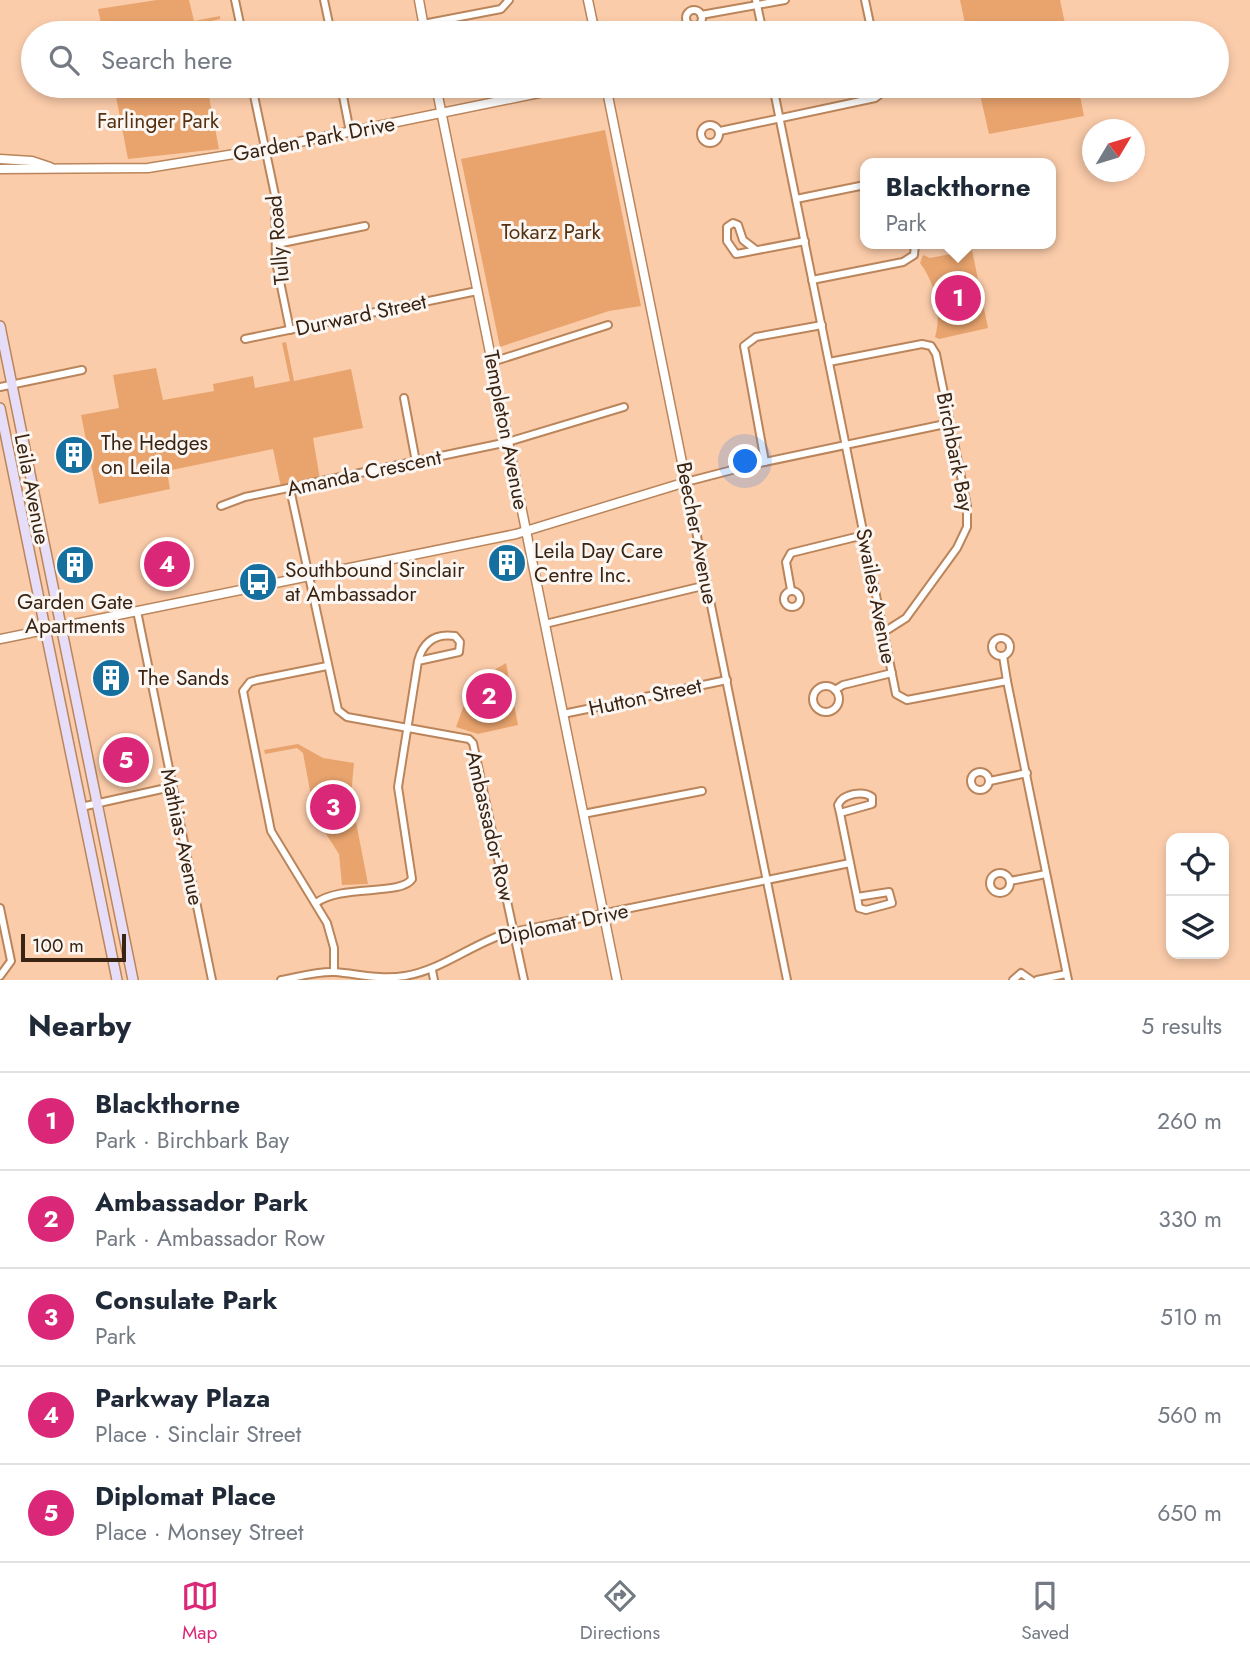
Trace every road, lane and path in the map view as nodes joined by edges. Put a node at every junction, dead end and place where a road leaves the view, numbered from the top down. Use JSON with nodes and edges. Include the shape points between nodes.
{"nodes":[{"id":1,"x":235,"y":0,"type":"edge"},
{"id":2,"x":324,"y":0,"type":"edge"},
{"id":3,"x":419,"y":0,"type":"edge"},
{"id":4,"x":509,"y":0,"type":"edge"},
{"id":5,"x":589,"y":0,"type":"edge"},
{"id":6,"x":785,"y":0,"type":"edge"},
{"id":7,"x":865,"y":0,"type":"edge"},
{"id":8,"x":757,"y":3,"type":"edge"},
{"id":9,"x":701,"y":15,"type":"dead end"},
{"id":10,"x":239,"y":21,"type":"edge"},
{"id":11,"x":328,"y":21,"type":"edge"},
{"id":12,"x":423,"y":21,"type":"edge"},
{"id":13,"x":455,"y":21,"type":"edge"},
{"id":14,"x":593,"y":21,"type":"edge"},
{"id":15,"x":761,"y":21,"type":"edge"},
{"id":16,"x":869,"y":21,"type":"edge"},
{"id":17,"x":254,"y":98,"type":"edge"},
{"id":18,"x":344,"y":98,"type":"edge"},
{"id":19,"x":438,"y":98,"type":"edge"},
{"id":20,"x":514,"y":98,"type":"edge"},
{"id":21,"x":608,"y":98,"type":"edge"},
{"id":22,"x":776,"y":98,"type":"edge"},
{"id":23,"x":875,"y":98,"type":"edge"},
{"id":24,"x":441,"y":113,"type":"junction"},
{"id":25,"x":780,"y":118,"type":"junction"},
{"id":26,"x":720,"y":131,"type":"dead end"},
{"id":27,"x":351,"y":132,"type":"junction"},
{"id":28,"x":265,"y":149,"type":"junction"},
{"id":29,"x":0,"y":159,"type":"edge"},
{"id":30,"x":52,"y":168,"type":"junction"},
{"id":31,"x":0,"y":169,"type":"edge"},
{"id":32,"x":860,"y":186,"type":"edge"},
{"id":33,"x":796,"y":199,"type":"junction"},
{"id":34,"x":365,"y":226,"type":"dead end"},
{"id":35,"x":805,"y":241,"type":"junction"},
{"id":36,"x":276,"y":244,"type":"junction"},
{"id":37,"x":915,"y":249,"type":"edge"},
{"id":38,"x":756,"y":250,"type":"junction"},
{"id":39,"x":812,"y":280,"type":"junction"},
{"id":40,"x":477,"y":291,"type":"junction"},
{"id":41,"x":608,"y":325,"type":"dead end"},
{"id":42,"x":821,"y":325,"type":"junction"},
{"id":43,"x":0,"y":326,"type":"edge"},
{"id":44,"x":290,"y":330,"type":"junction"},
{"id":45,"x":246,"y":339,"type":"dead end"},
{"id":46,"x":492,"y":362,"type":"junction"},
{"id":47,"x":829,"y":362,"type":"junction"},
{"id":48,"x":82,"y":370,"type":"dead end"},
{"id":49,"x":12,"y":384,"type":"junction"},
{"id":50,"x":0,"y":387,"type":"edge"},
{"id":51,"x":404,"y":398,"type":"dead end"},
{"id":52,"x":624,"y":407,"type":"dead end"},
{"id":53,"x":0,"y":408,"type":"edge"},
{"id":54,"x":950,"y":424,"type":"junction"},
{"id":55,"x":508,"y":442,"type":"junction"},
{"id":56,"x":846,"y":445,"type":"junction"},
{"id":57,"x":765,"y":461,"type":"junction"},
{"id":58,"x":416,"y":462,"type":"junction"},
{"id":59,"x":686,"y":482,"type":"junction"},
{"id":60,"x":290,"y":489,"type":"junction"},
{"id":61,"x":221,"y":506,"type":"dead end"},
{"id":62,"x":526,"y":532,"type":"junction"},
{"id":63,"x":864,"y":535,"type":"junction"},
{"id":64,"x":309,"y":576,"type":"junction"},
{"id":65,"x":707,"y":585,"type":"junction"},
{"id":66,"x":791,"y":590,"type":"dead end"},
{"id":67,"x":137,"y":611,"type":"junction"},
{"id":68,"x":545,"y":624,"type":"junction"},
{"id":69,"x":58,"y":626,"type":"junction"},
{"id":70,"x":45,"y":629,"type":"junction"},
{"id":71,"x":884,"y":632,"type":"junction"},
{"id":72,"x":0,"y":639,"type":"edge"},
{"id":73,"x":1003,"y":656,"type":"dead end"},
{"id":74,"x":418,"y":661,"type":"junction"},
{"id":75,"x":327,"y":666,"type":"junction"},
{"id":76,"x":892,"y":673,"type":"junction"},
{"id":77,"x":727,"y":680,"type":"junction"},
{"id":78,"x":1007,"y":681,"type":"junction"},
{"id":79,"x":835,"y":690,"type":"junction"},
{"id":80,"x":563,"y":714,"type":"junction"},
{"id":81,"x":407,"y":730,"type":"junction"},
{"id":82,"x":1027,"y":773,"type":"junction"},
{"id":83,"x":990,"y":781,"type":"dead end"},
{"id":84,"x":171,"y":787,"type":"junction"},
{"id":85,"x":702,"y":791,"type":"dead end"},
{"id":86,"x":98,"y":803,"type":"junction"},
{"id":87,"x":81,"y":807,"type":"junction"},
{"id":88,"x":840,"y":813,"type":"junction"},
{"id":89,"x":583,"y":814,"type":"junction"},
{"id":90,"x":850,"y":863,"type":"junction"},
{"id":91,"x":1046,"y":874,"type":"junction"},
{"id":92,"x":767,"y":881,"type":"junction"},
{"id":93,"x":1010,"y":881,"type":"dead end"},
{"id":94,"x":857,"y":897,"type":"junction"},
{"id":95,"x":316,"y":903,"type":"junction"},
{"id":96,"x":0,"y":908,"type":"edge"},
{"id":97,"x":604,"y":915,"type":"junction"},
{"id":98,"x":514,"y":932,"type":"junction"},
{"id":99,"x":432,"y":970,"type":"junction"},
{"id":100,"x":334,"y":972,"type":"junction"},
{"id":101,"x":0,"y":976,"type":"edge"},
{"id":102,"x":1067,"y":977,"type":"edge"},
{"id":103,"x":117,"y":980,"type":"edge"},
{"id":104,"x":133,"y":980,"type":"edge"},
{"id":105,"x":212,"y":980,"type":"edge"},
{"id":106,"x":281,"y":980,"type":"edge"},
{"id":107,"x":434,"y":980,"type":"edge"},
{"id":108,"x":524,"y":980,"type":"edge"},
{"id":109,"x":617,"y":980,"type":"edge"},
{"id":110,"x":788,"y":980,"type":"edge"},
{"id":111,"x":1013,"y":980,"type":"edge"},
{"id":112,"x":1031,"y":980,"type":"edge"},
{"id":113,"x":1037,"y":980,"type":"edge"}],
"edges":[{"from":1,"to":10,"type":"street"},
{"from":2,"to":11,"type":"street"},
{"from":3,"to":12,"type":"street"},
{"from":4,"to":13,"type":"street","via":[[501,9]]},
{"from":5,"to":14,"type":"street"},
{"from":6,"to":8,"type":"street"},
{"from":7,"to":16,"type":"street"},
{"from":8,"to":9,"type":"street"},
{"from":8,"to":15,"type":"street"},
{"from":17,"to":28,"type":"street","name":"Tully Road"},
{"from":18,"to":27,"type":"street"},
{"from":19,"to":24,"type":"street","name":"Templeton Avenue"},
{"from":20,"to":24,"type":"street","name":"Garden Park Drive"},
{"from":21,"to":59,"type":"street","name":"Beecher Avenue"},
{"from":22,"to":25,"type":"street","name":"Swailes Avenue"},
{"from":23,"to":25,"type":"street"},
{"from":24,"to":27,"type":"street","name":"Garden Park Drive"},
{"from":24,"to":40,"type":"street","name":"Templeton Avenue"},
{"from":25,"to":26,"type":"street"},
{"from":25,"to":33,"type":"street","name":"Swailes Avenue"},
{"from":27,"to":28,"type":"street","name":"Garden Park Drive"},
{"from":28,"to":30,"type":"street","name":"Garden Park Drive","via":[[148,169]]},
{"from":28,"to":36,"type":"street","name":"Tully Road","via":[[275,195]]},
{"from":29,"to":30,"type":"street","name":"Garden Park Drive"},
{"from":30,"to":31,"type":"street","name":"Garden Park Drive"},
{"from":32,"to":33,"type":"street"},
{"from":33,"to":35,"type":"street","name":"Swailes Avenue"},
{"from":34,"to":36,"type":"street"},
{"from":35,"to":38,"type":"street"},
{"from":35,"to":39,"type":"street","name":"Swailes Avenue"},
{"from":36,"to":44,"type":"street","name":"Tully Road"},
{"from":37,"to":39,"type":"street","via":[[914,255],[903,262]]},
{"from":38,"to":38,"type":"street","via":[[743,240],[738,225],[727,227],[727,240],[736,254]]},
{"from":39,"to":42,"type":"street","name":"Swailes Avenue"},
{"from":40,"to":44,"type":"street","name":"Durward Street"},
{"from":40,"to":46,"type":"street","name":"Templeton Avenue"},
{"from":41,"to":46,"type":"street"},
{"from":42,"to":47,"type":"street","name":"Swailes Avenue"},
{"from":42,"to":57,"type":"street","via":[[756,337],[744,346]]},
{"from":43,"to":49,"type":"main road","name":"Leila Avenue"},
{"from":44,"to":45,"type":"street","name":"Durward Street"},
{"from":46,"to":55,"type":"street","name":"Templeton Avenue"},
{"from":47,"to":54,"type":"street","name":"Birchbark Bay","via":[[931,346]]},
{"from":47,"to":56,"type":"street","name":"Swailes Avenue"},
{"from":48,"to":49,"type":"street"},
{"from":49,"to":50,"type":"street"},
{"from":49,"to":69,"type":"main road","name":"Leila Avenue"},
{"from":51,"to":58,"type":"street"},
{"from":52,"to":55,"type":"street","name":"Amanda Crescent"},
{"from":53,"to":70,"type":"main road","name":"Leila Avenue"},
{"from":54,"to":56,"type":"street"},
{"from":54,"to":71,"type":"street","name":"Birchbark Bay","via":[[967,506],[965,534],[906,618]]},
{"from":55,"to":58,"type":"street","name":"Amanda Crescent"},
{"from":55,"to":62,"type":"street","name":"Templeton Avenue"},
{"from":56,"to":57,"type":"street"},
{"from":56,"to":63,"type":"street","name":"Swailes Avenue"},
{"from":57,"to":59,"type":"street"},
{"from":58,"to":60,"type":"street","name":"Amanda Crescent"},
{"from":59,"to":62,"type":"street"},
{"from":59,"to":65,"type":"street","name":"Beecher Avenue"},
{"from":60,"to":61,"type":"street","name":"Amanda Crescent"},
{"from":60,"to":64,"type":"street","name":"Ambassador Row"},
{"from":62,"to":64,"type":"street"},
{"from":62,"to":68,"type":"street","name":"Templeton Avenue"},
{"from":63,"to":66,"type":"street","via":[[791,553],[786,562]]},
{"from":63,"to":71,"type":"street","name":"Swailes Avenue"},
{"from":64,"to":67,"type":"street"},
{"from":64,"to":75,"type":"street","name":"Ambassador Row"},
{"from":65,"to":68,"type":"street"},
{"from":65,"to":77,"type":"street","name":"Beecher Avenue"},
{"from":67,"to":69,"type":"street"},
{"from":67,"to":84,"type":"street","name":"Mathias Avenue"},
{"from":68,"to":80,"type":"street","name":"Templeton Avenue"},
{"from":69,"to":70,"type":"street"},
{"from":69,"to":86,"type":"main road","name":"Leila Avenue"},
{"from":70,"to":72,"type":"street"},
{"from":70,"to":87,"type":"main road","name":"Leila Avenue"},
{"from":71,"to":76,"type":"street","name":"Swailes Avenue"},
{"from":73,"to":78,"type":"street"},
{"from":74,"to":74,"type":"street","via":[[430,639],[447,635],[460,642],[458,652]]},
{"from":74,"to":81,"type":"street"},
{"from":75,"to":81,"type":"street","name":"Ambassador Row","via":[[341,714]]},
{"from":75,"to":95,"type":"street","via":[[250,682],[243,691],[271,831]]},
{"from":76,"to":78,"type":"street","name":"Swailes Avenue","via":[[896,694],[902,700]]},
{"from":76,"to":79,"type":"street"},
{"from":77,"to":80,"type":"street","name":"Hutton Street"},
{"from":77,"to":92,"type":"street","name":"Beecher Avenue"},
{"from":78,"to":82,"type":"street"},
{"from":79,"to":79,"type":"street","via":[[825,685],[817,689],[812,696],[814,706],[823,712],[833,710],[839,703]]},
{"from":80,"to":89,"type":"street","name":"Templeton Avenue"},
{"from":81,"to":95,"type":"street","via":[[398,787],[412,879],[401,887],[332,893]]},
{"from":81,"to":98,"type":"street","name":"Ambassador Row","via":[[473,743]]},
{"from":82,"to":83,"type":"street"},
{"from":82,"to":91,"type":"street"},
{"from":84,"to":86,"type":"street"},
{"from":84,"to":105,"type":"street","name":"Mathias Avenue"},
{"from":85,"to":89,"type":"street"},
{"from":86,"to":87,"type":"street"},
{"from":86,"to":104,"type":"main road","name":"Leila Avenue"},
{"from":87,"to":103,"type":"main road","name":"Leila Avenue"},
{"from":88,"to":88,"type":"street","via":[[866,808],[873,797],[863,793],[841,799]]},
{"from":88,"to":90,"type":"street"},
{"from":89,"to":97,"type":"street","name":"Templeton Avenue"},
{"from":90,"to":92,"type":"street","name":"Diplomat Drive"},
{"from":90,"to":94,"type":"street"},
{"from":91,"to":93,"type":"street"},
{"from":91,"to":102,"type":"street"},
{"from":92,"to":97,"type":"street","name":"Diplomat Drive"},
{"from":92,"to":110,"type":"street","name":"Beecher Avenue"},
{"from":94,"to":94,"type":"street","via":[[859,908],[866,910],[888,906],[892,897],[884,892]]},
{"from":95,"to":100,"type":"street","via":[[331,933]]},
{"from":96,"to":101,"type":"street","via":[[11,961]]},
{"from":97,"to":98,"type":"street","name":"Diplomat Drive"},
{"from":97,"to":109,"type":"street","name":"Templeton Avenue"},
{"from":98,"to":99,"type":"street","name":"Diplomat Drive","via":[[484,941]]},
{"from":98,"to":108,"type":"street","name":"Ambassador Row"},
{"from":99,"to":100,"type":"street","name":"Diplomat Drive","via":[[393,978]]},
{"from":99,"to":107,"type":"street"},
{"from":100,"to":106,"type":"street","name":"Diplomat Drive"},
{"from":102,"to":113,"type":"street"},
{"from":111,"to":112,"type":"street","via":[[1021,973]]}]}
